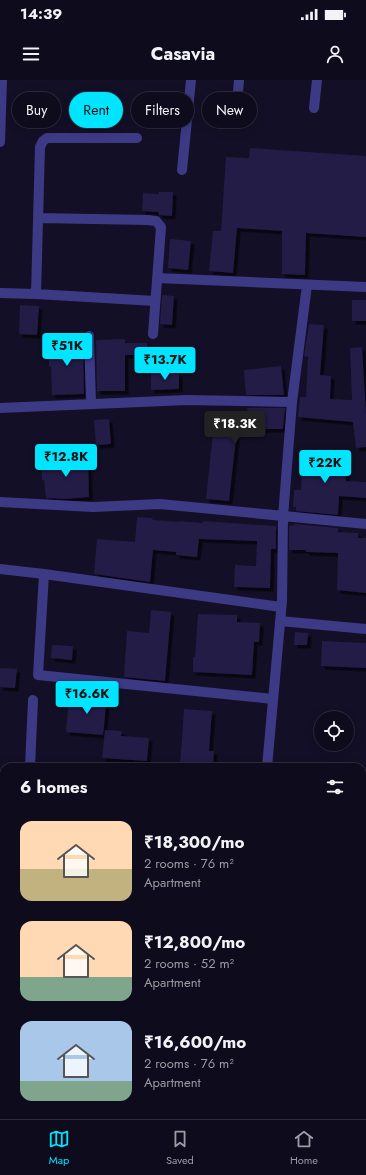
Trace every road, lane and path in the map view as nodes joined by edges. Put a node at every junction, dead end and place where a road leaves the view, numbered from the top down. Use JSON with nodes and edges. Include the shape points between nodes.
{"nodes":[{"id":1,"x":2,"y":80,"type":"edge"},
{"id":2,"x":191,"y":80,"type":"edge"},
{"id":3,"x":238,"y":80,"type":"edge"},
{"id":4,"x":317,"y":80,"type":"edge"},
{"id":5,"x":237,"y":92,"type":"edge"},
{"id":6,"x":314,"y":108,"type":"dead end"},
{"id":7,"x":137,"y":138,"type":"dead end"},
{"id":8,"x":0,"y":142,"type":"edge"},
{"id":9,"x":182,"y":170,"type":"dead end"},
{"id":10,"x":38,"y":218,"type":"junction"},
{"id":11,"x":157,"y":278,"type":"junction"},
{"id":12,"x":307,"y":285,"type":"junction"},
{"id":13,"x":366,"y":287,"type":"edge"},
{"id":14,"x":0,"y":293,"type":"edge"},
{"id":15,"x":36,"y":294,"type":"junction"},
{"id":16,"x":155,"y":301,"type":"junction"},
{"id":17,"x":153,"y":334,"type":"dead end"},
{"id":18,"x":89,"y":336,"type":"dead end"},
{"id":19,"x":292,"y":402,"type":"junction"},
{"id":20,"x":91,"y":404,"type":"junction"},
{"id":21,"x":0,"y":408,"type":"edge"},
{"id":22,"x":0,"y":502,"type":"edge"},
{"id":23,"x":283,"y":517,"type":"junction"},
{"id":24,"x":366,"y":524,"type":"edge"},
{"id":25,"x":0,"y":569,"type":"edge"},
{"id":26,"x":44,"y":574,"type":"junction"},
{"id":27,"x":281,"y":607,"type":"junction"},
{"id":28,"x":280,"y":621,"type":"junction"},
{"id":29,"x":366,"y":629,"type":"edge"},
{"id":30,"x":273,"y":699,"type":"junction"},
{"id":31,"x":33,"y":700,"type":"dead end"},
{"id":32,"x":30,"y":763,"type":"edge"},
{"id":33,"x":266,"y":763,"type":"edge"}],
"edges":[{"from":1,"to":8,"type":"street"},
{"from":2,"to":9,"type":"street"},
{"from":3,"to":5,"type":"street"},
{"from":4,"to":6,"type":"street"},
{"from":7,"to":10,"type":"street","via":[[47,138],[43,141],[40,147]]},
{"from":10,"to":11,"type":"street","via":[[156,222],[161,227]]},
{"from":10,"to":15,"type":"street"},
{"from":11,"to":12,"type":"street"},
{"from":11,"to":16,"type":"street"},
{"from":12,"to":13,"type":"street"},
{"from":12,"to":19,"type":"street"},
{"from":14,"to":15,"type":"street"},
{"from":15,"to":16,"type":"street"},
{"from":16,"to":17,"type":"street"},
{"from":18,"to":20,"type":"street"},
{"from":19,"to":20,"type":"street","via":[[187,400]]},
{"from":19,"to":23,"type":"street"},
{"from":20,"to":21,"type":"street"},
{"from":22,"to":23,"type":"street","via":[[93,507],[160,504]]},
{"from":23,"to":24,"type":"street"},
{"from":23,"to":27,"type":"street"},
{"from":25,"to":26,"type":"street"},
{"from":26,"to":27,"type":"street"},
{"from":26,"to":30,"type":"street","via":[[38,675]]},
{"from":27,"to":28,"type":"street"},
{"from":28,"to":29,"type":"street"},
{"from":28,"to":30,"type":"street"},
{"from":30,"to":33,"type":"street"},
{"from":31,"to":32,"type":"street"}]}
